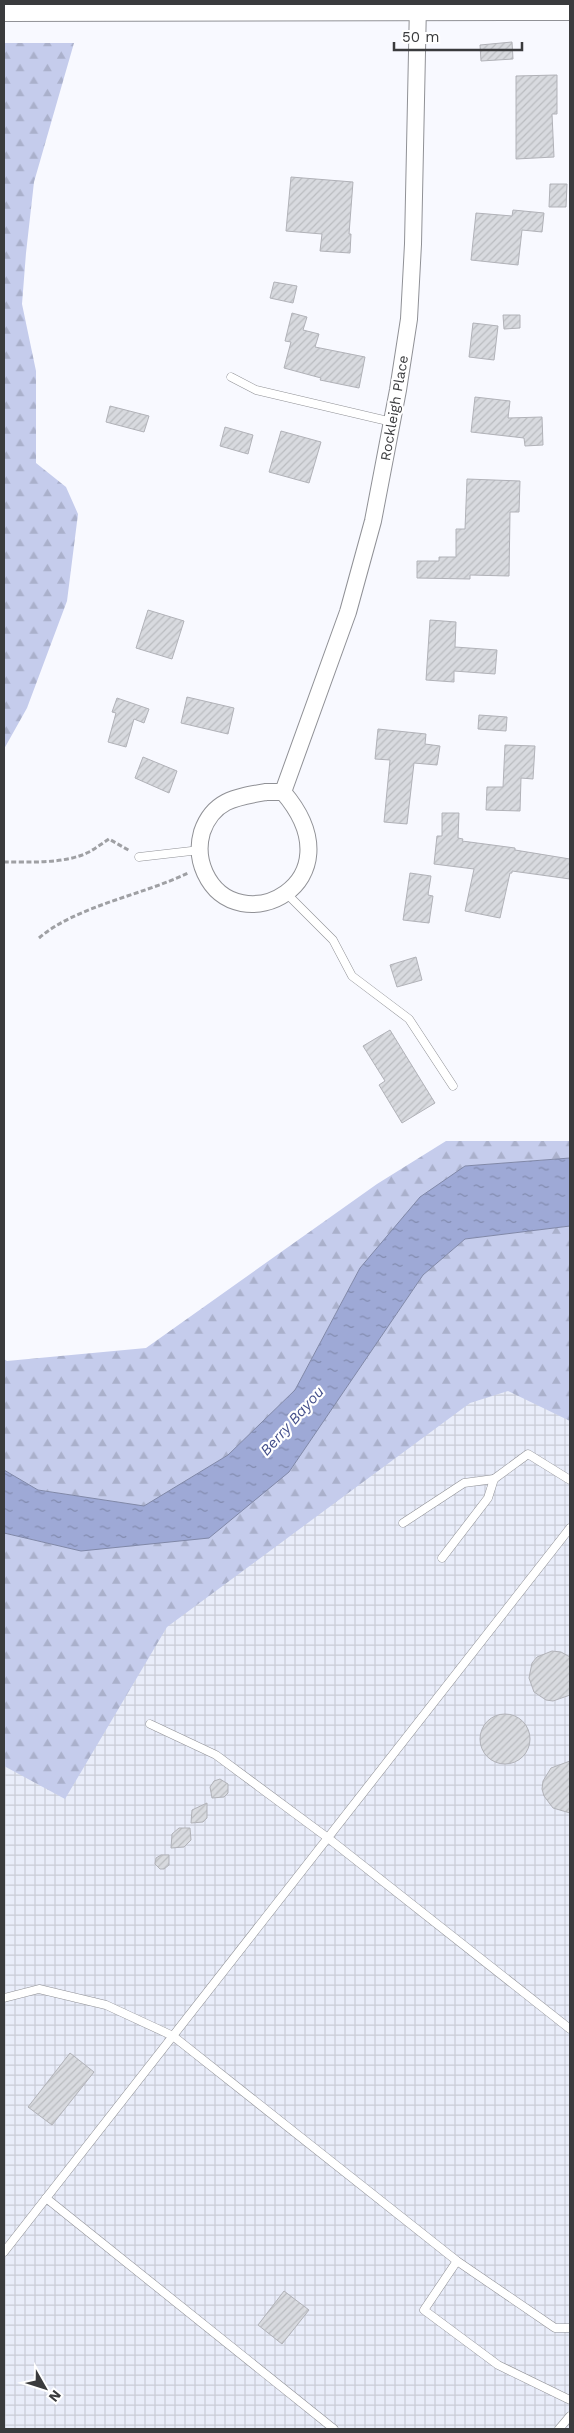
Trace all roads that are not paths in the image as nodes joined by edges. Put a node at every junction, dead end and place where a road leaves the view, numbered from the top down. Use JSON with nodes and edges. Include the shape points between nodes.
{"nodes":[{"id":1,"x":418,"y":7,"type":"edge"},
{"id":2,"x":570,"y":9,"type":"edge"},
{"id":3,"x":4,"y":10,"type":"edge"},
{"id":4,"x":231,"y":377,"type":"dead end"},
{"id":5,"x":392,"y":422,"type":"junction"},
{"id":6,"x":283,"y":792,"type":"junction"},
{"id":7,"x":139,"y":857,"type":"road end"},
{"id":8,"x":201,"y":858,"type":"junction"},
{"id":9,"x":286,"y":894,"type":"junction"},
{"id":10,"x":453,"y":1086,"type":"dead end"},
{"id":11,"x":494,"y":1479,"type":"junction"},
{"id":12,"x":570,"y":1480,"type":"edge"},
{"id":13,"x":403,"y":1522,"type":"dead end"},
{"id":14,"x":570,"y":1528,"type":"edge"},
{"id":15,"x":442,"y":1558,"type":"dead end"},
{"id":16,"x":150,"y":1724,"type":"dead end"},
{"id":17,"x":328,"y":1838,"type":"junction"},
{"id":18,"x":4,"y":1998,"type":"edge"},
{"id":19,"x":570,"y":2029,"type":"edge"},
{"id":20,"x":173,"y":2036,"type":"junction"},
{"id":21,"x":46,"y":2198,"type":"junction"},
{"id":22,"x":4,"y":2252,"type":"edge"},
{"id":23,"x":457,"y":2261,"type":"junction"},
{"id":24,"x":570,"y":2328,"type":"edge"},
{"id":25,"x":570,"y":2400,"type":"edge"},
{"id":26,"x":570,"y":2416,"type":"edge"},
{"id":27,"x":334,"y":2429,"type":"edge"},
{"id":28,"x":559,"y":2429,"type":"edge"}],
"edges":[{"from":1,"to":2,"type":"main road"},
{"from":1,"to":3,"type":"main road"},
{"from":1,"to":5,"type":"street","name":"Rockleigh Place","via":[[417,141],[410,310]]},
{"from":4,"to":5,"type":"lane","via":[[256,390]]},
{"from":5,"to":6,"type":"street","name":"Rockleigh Place","via":[[373,521],[348,612]]},
{"from":6,"to":8,"type":"street","via":[[237,796],[219,807],[205,824]]},
{"from":6,"to":9,"type":"street","via":[[298,815],[309,852],[298,883]]},
{"from":7,"to":8,"type":"lane"},
{"from":8,"to":9,"type":"street","via":[[216,888],[231,898],[242,902],[267,902]]},
{"from":9,"to":10,"type":"lane","via":[[333,940],[352,976],[409,1019]]},
{"from":11,"to":12,"type":"lane","via":[[528,1454]]},
{"from":11,"to":13,"type":"lane","via":[[464,1483]]},
{"from":11,"to":15,"type":"lane","via":[[488,1498]]},
{"from":14,"to":17,"type":"lane"},
{"from":16,"to":17,"type":"lane","via":[[216,1754]]},
{"from":17,"to":19,"type":"lane"},
{"from":17,"to":20,"type":"lane"},
{"from":18,"to":20,"type":"lane","via":[[39,1989],[106,2005]]},
{"from":20,"to":21,"type":"lane"},
{"from":20,"to":23,"type":"lane"},
{"from":21,"to":22,"type":"lane"},
{"from":21,"to":27,"type":"lane"},
{"from":23,"to":24,"type":"lane","via":[[554,2328]]},
{"from":23,"to":25,"type":"lane","via":[[424,2310],[498,2365]]},
{"from":26,"to":28,"type":"lane"}]}
